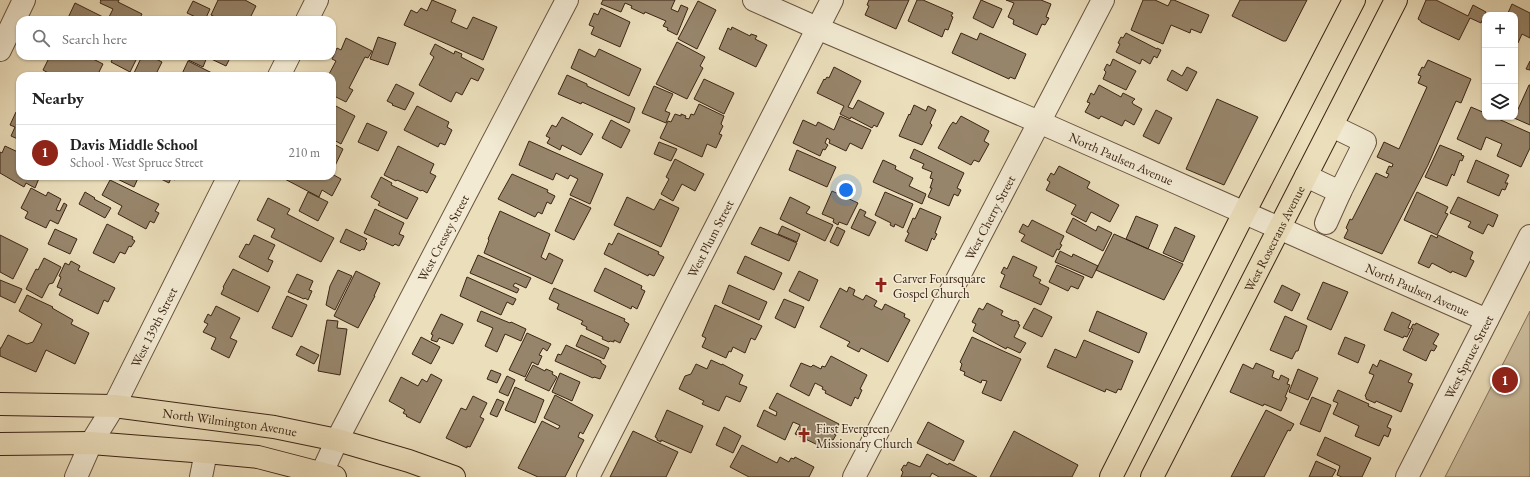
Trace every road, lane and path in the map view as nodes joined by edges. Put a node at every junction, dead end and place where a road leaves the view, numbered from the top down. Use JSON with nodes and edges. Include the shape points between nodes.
{"nodes":[{"id":1,"x":24,"y":0,"type":"edge"},
{"id":2,"x":317,"y":0,"type":"edge"},
{"id":3,"x":567,"y":0,"type":"edge"},
{"id":4,"x":754,"y":0,"type":"edge"},
{"id":5,"x":832,"y":0,"type":"edge"},
{"id":6,"x":1103,"y":0,"type":"edge"},
{"id":7,"x":1354,"y":0,"type":"edge"},
{"id":8,"x":1396,"y":0,"type":"edge"},
{"id":9,"x":16,"y":16,"type":"edge"},
{"id":10,"x":309,"y":16,"type":"edge"},
{"id":11,"x":16,"y":17,"type":"edge"},
{"id":12,"x":817,"y":28,"type":"junction"},
{"id":13,"x":0,"y":50,"type":"edge"},
{"id":14,"x":287,"y":60,"type":"edge"},
{"id":15,"x":281,"y":72,"type":"edge"},
{"id":16,"x":1039,"y":122,"type":"junction"},
{"id":17,"x":1332,"y":126,"type":"junction"},
{"id":18,"x":1306,"y":176,"type":"junction"},
{"id":19,"x":227,"y":180,"type":"edge"},
{"id":20,"x":1340,"y":192,"type":"junction"},
{"id":21,"x":1244,"y":213,"type":"junction"},
{"id":22,"x":1326,"y":223,"type":"dead end"},
{"id":23,"x":1280,"y":228,"type":"junction"},
{"id":24,"x":1530,"y":236,"type":"edge"},
{"id":25,"x":1487,"y":320,"type":"junction"},
{"id":26,"x":0,"y":404,"type":"edge"},
{"id":27,"x":114,"y":406,"type":"junction"},
{"id":28,"x":336,"y":440,"type":"junction"},
{"id":29,"x":91,"y":443,"type":"junction"},
{"id":30,"x":0,"y":444,"type":"edge"},
{"id":31,"x":206,"y":452,"type":"junction"},
{"id":32,"x":326,"y":476,"type":"edge"},
{"id":33,"x":76,"y":477,"type":"edge"},
{"id":34,"x":201,"y":477,"type":"edge"},
{"id":35,"x":454,"y":477,"type":"edge"},
{"id":36,"x":588,"y":477,"type":"edge"},
{"id":37,"x":854,"y":477,"type":"edge"},
{"id":38,"x":1111,"y":477,"type":"edge"},
{"id":39,"x":1152,"y":477,"type":"edge"},
{"id":40,"x":1407,"y":477,"type":"edge"}],
"edges":[{"from":1,"to":9,"type":"street"},
{"from":2,"to":10,"type":"street"},
{"from":3,"to":28,"type":"street","name":"West Cressey Street"},
{"from":4,"to":12,"type":"street","name":"North Paulsen Avenue"},
{"from":5,"to":12,"type":"street","name":"West Plum Street"},
{"from":6,"to":16,"type":"street","name":"West Cherry Street"},
{"from":7,"to":21,"type":"main road"},
{"from":8,"to":17,"type":"main road","name":"West Rosecrans Avenue"},
{"from":11,"to":13,"type":"street"},
{"from":12,"to":16,"type":"street","name":"North Paulsen Avenue"},
{"from":12,"to":36,"type":"street","name":"West Plum Street"},
{"from":14,"to":15,"type":"street"},
{"from":16,"to":21,"type":"street","name":"North Paulsen Avenue"},
{"from":16,"to":37,"type":"street","name":"West Cherry Street"},
{"from":17,"to":18,"type":"main road","name":"West Rosecrans Avenue"},
{"from":17,"to":20,"type":"street","via":[[1365,142]]},
{"from":18,"to":20,"type":"street"},
{"from":18,"to":23,"type":"main road","name":"West Rosecrans Avenue"},
{"from":19,"to":27,"type":"street","name":"West 139th Street"},
{"from":20,"to":22,"type":"street"},
{"from":21,"to":23,"type":"street","name":"North Paulsen Avenue"},
{"from":21,"to":38,"type":"main road"},
{"from":23,"to":25,"type":"street","name":"North Paulsen Avenue"},
{"from":23,"to":39,"type":"main road","name":"West Rosecrans Avenue"},
{"from":24,"to":25,"type":"street","name":"West Spruce Street"},
{"from":25,"to":40,"type":"street","name":"West Spruce Street"},
{"from":26,"to":27,"type":"main road","name":"North Wilmington Avenue"},
{"from":27,"to":28,"type":"main road","name":"North Wilmington Avenue","via":[[274,427]]},
{"from":27,"to":29,"type":"street","name":"West 139th Street"},
{"from":28,"to":32,"type":"street","name":"West Cressey Street"},
{"from":28,"to":35,"type":"main road","name":"North Wilmington Avenue"},
{"from":29,"to":30,"type":"main road"},
{"from":29,"to":31,"type":"main road"},
{"from":29,"to":33,"type":"street","name":"West 139th Street"},
{"from":31,"to":32,"type":"main road","via":[[258,457]]},
{"from":31,"to":34,"type":"street"}]}
